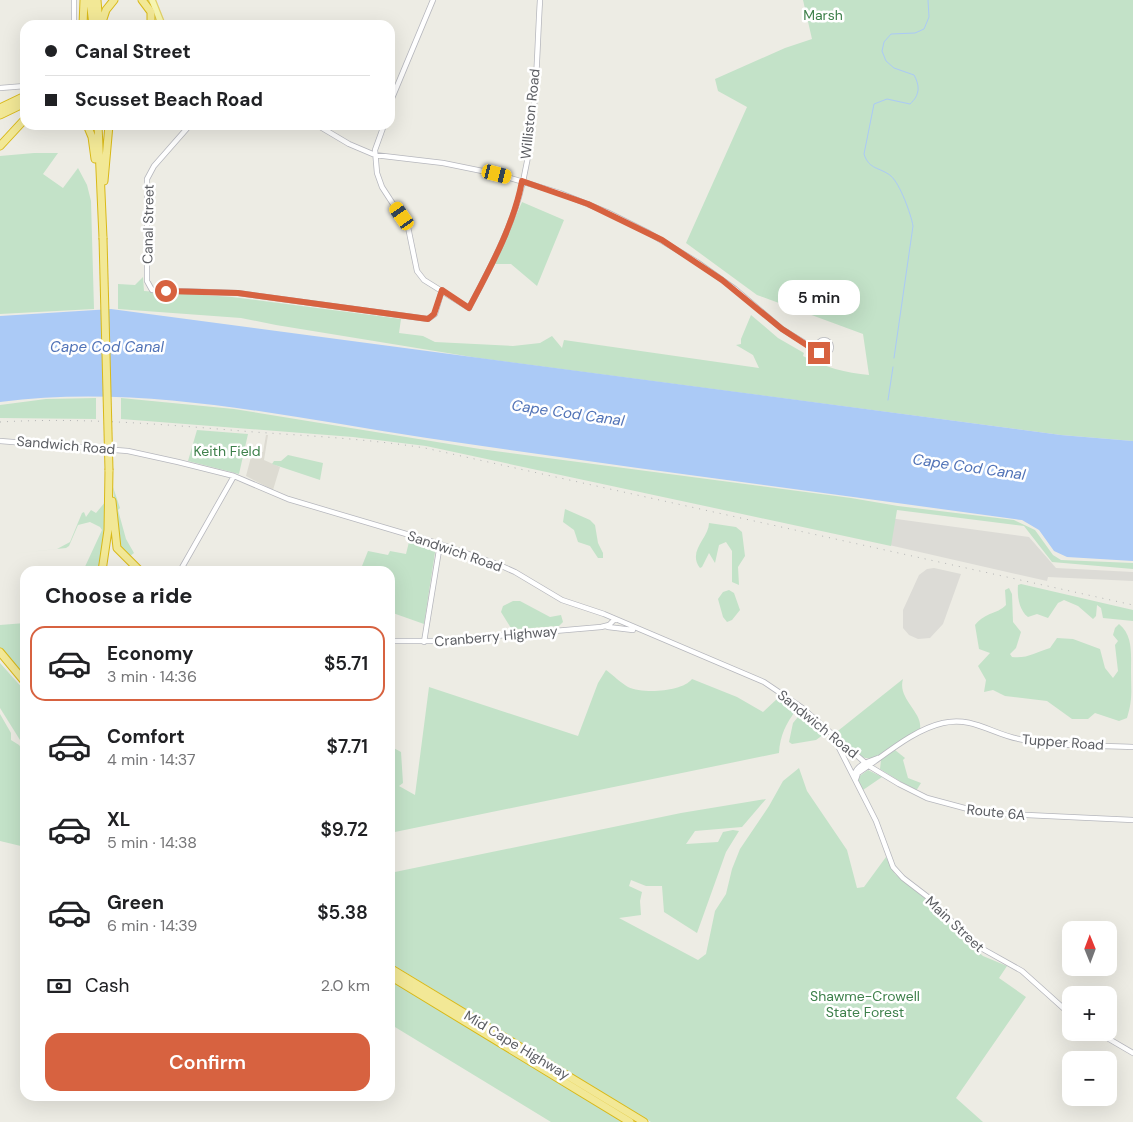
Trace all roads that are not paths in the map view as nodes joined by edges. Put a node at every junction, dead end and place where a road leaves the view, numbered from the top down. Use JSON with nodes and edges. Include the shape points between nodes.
{"nodes":[{"id":1,"x":74,"y":0,"type":"edge"},
{"id":2,"x":84,"y":0,"type":"edge"},
{"id":3,"x":90,"y":0,"type":"edge"},
{"id":4,"x":97,"y":0,"type":"edge"},
{"id":5,"x":114,"y":0,"type":"edge"},
{"id":6,"x":142,"y":0,"type":"edge"},
{"id":7,"x":152,"y":0,"type":"edge"},
{"id":8,"x":433,"y":0,"type":"edge"},
{"id":9,"x":540,"y":0,"type":"edge"},
{"id":10,"x":74,"y":20,"type":"edge"},
{"id":11,"x":83,"y":20,"type":"edge"},
{"id":12,"x":92,"y":20,"type":"edge"},
{"id":13,"x":99,"y":20,"type":"edge"},
{"id":14,"x":102,"y":20,"type":"edge"},
{"id":15,"x":151,"y":20,"type":"edge"},
{"id":16,"x":160,"y":20,"type":"edge"},
{"id":17,"x":20,"y":86,"type":"edge"},
{"id":18,"x":0,"y":88,"type":"edge"},
{"id":19,"x":395,"y":92,"type":"edge"},
{"id":20,"x":20,"y":98,"type":"edge"},
{"id":21,"x":20,"y":105,"type":"edge"},
{"id":22,"x":0,"y":108,"type":"edge"},
{"id":23,"x":0,"y":115,"type":"edge"},
{"id":24,"x":20,"y":124,"type":"edge"},
{"id":25,"x":89,"y":130,"type":"edge"},
{"id":26,"x":98,"y":130,"type":"edge"},
{"id":27,"x":102,"y":130,"type":"edge"},
{"id":28,"x":108,"y":130,"type":"edge"},
{"id":29,"x":186,"y":130,"type":"edge"},
{"id":30,"x":325,"y":130,"type":"edge"},
{"id":31,"x":382,"y":130,"type":"edge"},
{"id":32,"x":2,"y":144,"type":"edge"},
{"id":33,"x":375,"y":155,"type":"junction"},
{"id":34,"x":522,"y":181,"type":"junction"},
{"id":35,"x":103,"y":183,"type":"junction"},
{"id":36,"x":102,"y":202,"type":"junction"},
{"id":37,"x":442,"y":290,"type":"junction"},
{"id":38,"x":803,"y":341,"type":"junction"},
{"id":39,"x":820,"y":341,"type":"junction"},
{"id":40,"x":818,"y":351,"type":"junction"},
{"id":41,"x":0,"y":440,"type":"edge"},
{"id":42,"x":234,"y":476,"type":"junction"},
{"id":43,"x":110,"y":484,"type":"junction"},
{"id":44,"x":440,"y":544,"type":"junction"},
{"id":45,"x":103,"y":566,"type":"edge"},
{"id":46,"x":107,"y":566,"type":"edge"},
{"id":47,"x":135,"y":566,"type":"edge"},
{"id":48,"x":183,"y":566,"type":"edge"},
{"id":49,"x":615,"y":619,"type":"junction"},
{"id":50,"x":601,"y":626,"type":"junction"},
{"id":51,"x":639,"y":631,"type":"junction"},
{"id":52,"x":395,"y":642,"type":"edge"},
{"id":53,"x":424,"y":642,"type":"junction"},
{"id":54,"x":0,"y":652,"type":"edge"},
{"id":55,"x":0,"y":657,"type":"edge"},
{"id":56,"x":20,"y":676,"type":"edge"},
{"id":57,"x":20,"y":680,"type":"edge"},
{"id":58,"x":834,"y":736,"type":"junction"},
{"id":59,"x":1133,"y":747,"type":"edge"},
{"id":60,"x":884,"y":756,"type":"junction"},
{"id":61,"x":879,"y":759,"type":"junction"},
{"id":62,"x":867,"y":764,"type":"junction"},
{"id":63,"x":879,"y":772,"type":"junction"},
{"id":64,"x":855,"y":779,"type":"junction"},
{"id":65,"x":1133,"y":820,"type":"edge"},
{"id":66,"x":395,"y":971,"type":"edge"},
{"id":67,"x":395,"y":979,"type":"edge"},
{"id":68,"x":1062,"y":1006,"type":"edge"},
{"id":69,"x":1112,"y":1041,"type":"edge"},
{"id":70,"x":1133,"y":1053,"type":"edge"},
{"id":71,"x":630,"y":1122,"type":"edge"},
{"id":72,"x":644,"y":1122,"type":"edge"}],
"edges":[{"from":1,"to":10,"type":"main road"},
{"from":2,"to":11,"type":"highway"},
{"from":3,"to":12,"type":"highway"},
{"from":4,"to":13,"type":"highway"},
{"from":5,"to":14,"type":"highway"},
{"from":6,"to":15,"type":"highway","via":[[151,12]]},
{"from":7,"to":16,"type":"main road"},
{"from":8,"to":19,"type":"main road"},
{"from":9,"to":34,"type":"main road","name":"Williston Road","via":[[534,102]]},
{"from":17,"to":18,"type":"main road"},
{"from":20,"to":22,"type":"highway"},
{"from":21,"to":23,"type":"highway"},
{"from":24,"to":32,"type":"highway"},
{"from":25,"to":36,"type":"highway"},
{"from":26,"to":36,"type":"highway"},
{"from":27,"to":35,"type":"highway"},
{"from":28,"to":35,"type":"highway"},
{"from":29,"to":37,"type":"main road","name":"Canal Street","via":[[154,166],[147,179],[147,273],[151,288],[156,291],[238,293],[425,319],[434,314]]},
{"from":30,"to":33,"type":"main road"},
{"from":31,"to":33,"type":"main road"},
{"from":33,"to":34,"type":"main road","via":[[463,167]]},
{"from":33,"to":37,"type":"main road","via":[[379,180],[410,232],[417,271],[424,280]]},
{"from":34,"to":37,"type":"main road","name":"Williston Road","via":[[489,270],[469,308]]},
{"from":34,"to":38,"type":"main road","via":[[588,204],[653,235],[710,271],[782,329]]},
{"from":35,"to":36,"type":"highway"},
{"from":36,"to":43,"type":"highway","bridge":true},
{"from":38,"to":39,"type":"main road"},
{"from":38,"to":40,"type":"main road"},
{"from":39,"to":40,"type":"main road"},
{"from":39,"to":40,"type":"main road","via":[[828,341],[832,349],[825,355]]},
{"from":41,"to":42,"type":"main road","name":"Sandwich Road","via":[[128,451]]},
{"from":42,"to":44,"type":"main road","name":"Sandwich Road","via":[[288,499]]},
{"from":42,"to":48,"type":"main road"},
{"from":43,"to":45,"type":"highway"},
{"from":43,"to":46,"type":"highway","via":[[112,525]]},
{"from":43,"to":47,"type":"highway","via":[[117,548]]},
{"from":44,"to":49,"type":"main road","name":"Sandwich Road","via":[[509,569],[558,599]]},
{"from":44,"to":53,"type":"main road"},
{"from":49,"to":50,"type":"main road","name":"Cranberry Highway","via":[[609,625]]},
{"from":49,"to":51,"type":"main road","name":"Sandwich Road"},
{"from":50,"to":51,"type":"main road","name":"Cranberry Highway"},
{"from":50,"to":53,"type":"main road","name":"Cranberry Highway"},
{"from":51,"to":58,"type":"main road","name":"Sandwich Road","via":[[764,682],[802,707]]},
{"from":52,"to":53,"type":"main road","name":"Cranberry Highway"},
{"from":54,"to":56,"type":"highway"},
{"from":55,"to":57,"type":"highway"},
{"from":58,"to":62,"type":"main road","name":"Sandwich Road"},
{"from":58,"to":64,"type":"main road","name":"Main Street"},
{"from":59,"to":60,"type":"main road","name":"Tupper Road","via":[[1023,740],[962,721],[944,722],[924,730]]},
{"from":60,"to":61,"type":"main road","name":"Tupper Road"},
{"from":60,"to":62,"type":"main road","name":"Tupper Road"},
{"from":61,"to":62,"type":"main road","name":"Tupper Road"},
{"from":61,"to":63,"type":"main road"},
{"from":62,"to":63,"type":"main road","name":"Route 6A"},
{"from":62,"to":64,"type":"main road"},
{"from":63,"to":65,"type":"main road","name":"Route 6A","via":[[927,798],[983,813]]},
{"from":64,"to":68,"type":"main road","name":"Main Street","via":[[893,867],[903,878],[933,901],[972,943],[1022,971]]},
{"from":66,"to":72,"type":"highway","name":"Mid Cape Highway"},
{"from":67,"to":71,"type":"highway","name":"Mid Cape Highway"},
{"from":69,"to":70,"type":"main road"}]}
